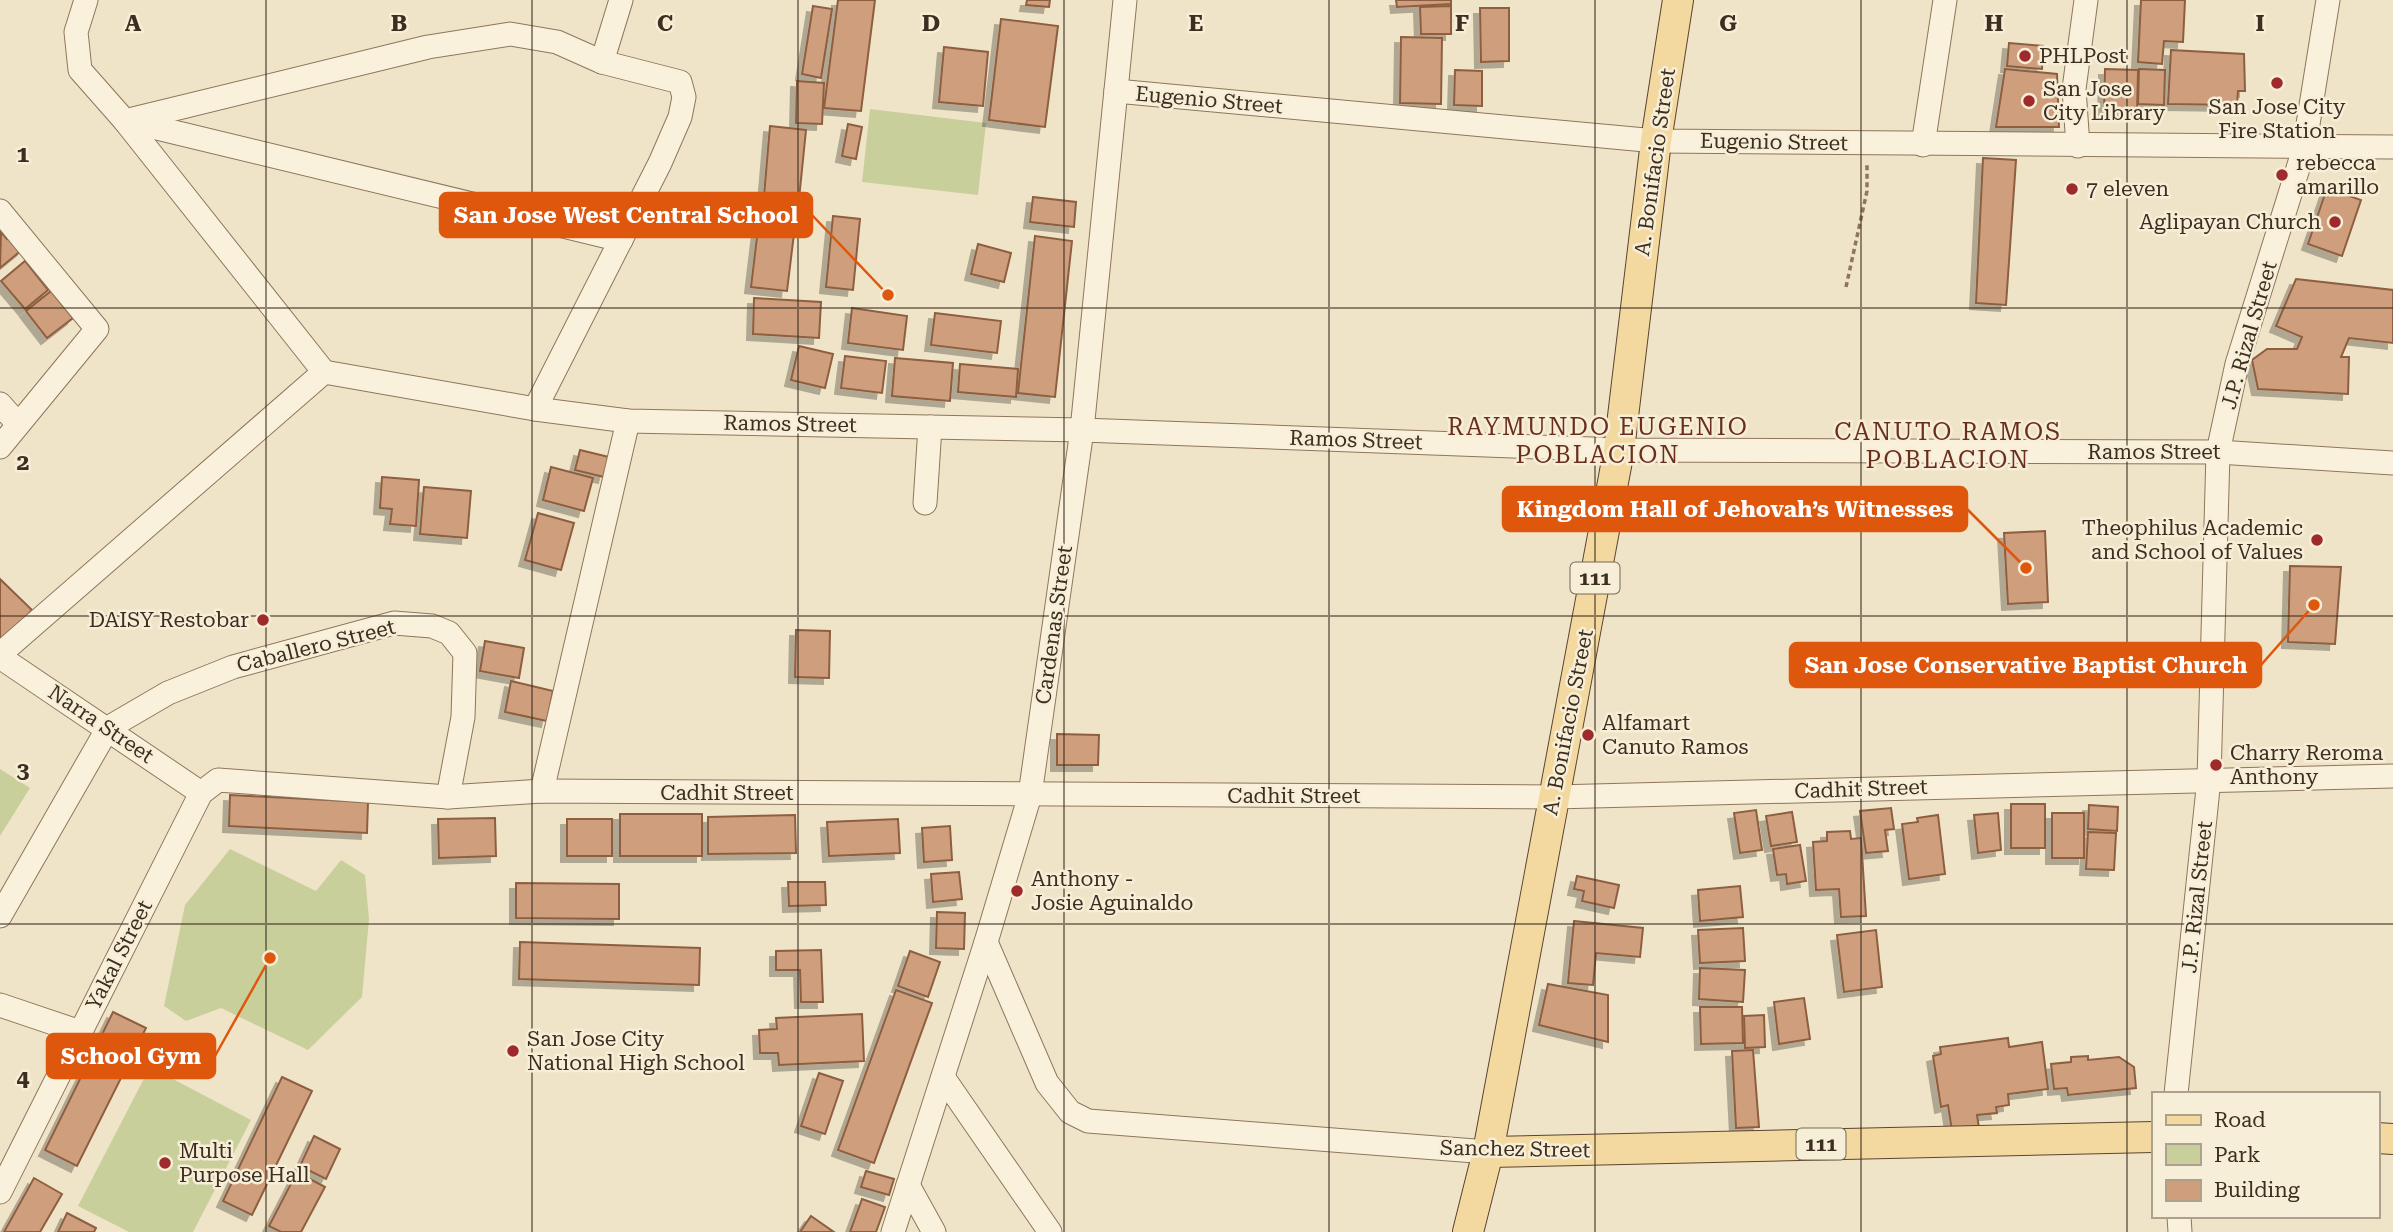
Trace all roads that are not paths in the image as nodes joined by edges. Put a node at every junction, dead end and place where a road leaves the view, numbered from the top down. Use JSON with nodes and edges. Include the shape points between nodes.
{"nodes":[{"id":1,"x":86,"y":0,"type":"edge"},
{"id":2,"x":621,"y":0,"type":"edge"},
{"id":3,"x":1125,"y":0,"type":"edge"},
{"id":4,"x":1678,"y":0,"type":"edge"},
{"id":5,"x":1945,"y":0,"type":"edge"},
{"id":6,"x":2086,"y":0,"type":"edge"},
{"id":7,"x":2328,"y":0,"type":"edge"},
{"id":8,"x":602,"y":62,"type":"junction"},
{"id":9,"x":1116,"y":91,"type":"junction"},
{"id":10,"x":125,"y":121,"type":"junction"},
{"id":11,"x":1656,"y":141,"type":"junction"},
{"id":12,"x":1923,"y":145,"type":"junction"},
{"id":13,"x":2078,"y":146,"type":"junction"},
{"id":14,"x":2393,"y":147,"type":"edge"},
{"id":15,"x":2304,"y":149,"type":"junction"},
{"id":16,"x":0,"y":211,"type":"edge"},
{"id":17,"x":621,"y":240,"type":"junction"},
{"id":18,"x":324,"y":372,"type":"junction"},
{"id":19,"x":0,"y":404,"type":"edge"},
{"id":20,"x":535,"y":410,"type":"junction"},
{"id":21,"x":628,"y":421,"type":"junction"},
{"id":22,"x":18,"y":424,"type":"junction"},
{"id":23,"x":930,"y":427,"type":"junction"},
{"id":24,"x":1082,"y":430,"type":"junction"},
{"id":25,"x":0,"y":447,"type":"edge"},
{"id":26,"x":1619,"y":450,"type":"junction"},
{"id":27,"x":2218,"y":452,"type":"junction"},
{"id":28,"x":2393,"y":463,"type":"edge"},
{"id":29,"x":925,"y":502,"type":"dead end"},
{"id":30,"x":0,"y":655,"type":"edge"},
{"id":31,"x":108,"y":728,"type":"junction"},
{"id":32,"x":2393,"y":776,"type":"edge"},
{"id":33,"x":2209,"y":779,"type":"junction"},
{"id":34,"x":542,"y":791,"type":"junction"},
{"id":35,"x":201,"y":793,"type":"junction"},
{"id":36,"x":1030,"y":795,"type":"junction"},
{"id":37,"x":448,"y":797,"type":"junction"},
{"id":38,"x":1554,"y":797,"type":"junction"},
{"id":39,"x":0,"y":916,"type":"edge"},
{"id":40,"x":986,"y":942,"type":"junction"},
{"id":41,"x":0,"y":1005,"type":"edge"},
{"id":42,"x":80,"y":1032,"type":"junction"},
{"id":43,"x":943,"y":1077,"type":"junction"},
{"id":44,"x":2176,"y":1092,"type":"edge"},
{"id":45,"x":2152,"y":1137,"type":"edge"},
{"id":46,"x":1488,"y":1152,"type":"junction"},
{"id":47,"x":908,"y":1185,"type":"junction"},
{"id":48,"x":1,"y":1188,"type":"edge"},
{"id":49,"x":893,"y":1232,"type":"edge"},
{"id":50,"x":934,"y":1232,"type":"edge"},
{"id":51,"x":1050,"y":1232,"type":"edge"},
{"id":52,"x":1468,"y":1232,"type":"edge"}],
"edges":[{"from":1,"to":10,"type":"street","via":[[76,32],[80,70]]},
{"from":2,"to":8,"type":"street"},
{"from":3,"to":9,"type":"street","name":"Cardenas Street"},
{"from":4,"to":11,"type":"main road","name":"A. Bonifacio Street","number":"111"},
{"from":5,"to":12,"type":"street"},
{"from":6,"to":13,"type":"street","via":[[2074,89]]},
{"from":7,"to":15,"type":"street","name":"J.P. Rizal Street"},
{"from":8,"to":10,"type":"street","via":[[558,42],[510,34],[428,47]]},
{"from":8,"to":17,"type":"street","via":[[680,82],[684,97],[660,163]]},
{"from":9,"to":11,"type":"street","name":"Eugenio Street"},
{"from":9,"to":24,"type":"street","name":"Cardenas Street"},
{"from":10,"to":17,"type":"street"},
{"from":10,"to":18,"type":"street"},
{"from":11,"to":12,"type":"street","name":"Eugenio Street"},
{"from":11,"to":26,"type":"main road","name":"A. Bonifacio Street","number":"111"},
{"from":12,"to":13,"type":"street","name":"Eugenio Street"},
{"from":13,"to":15,"type":"street","name":"Eugenio Street"},
{"from":14,"to":15,"type":"street","name":"Eugenio Street"},
{"from":15,"to":27,"type":"street","name":"J.P. Rizal Street","via":[[2238,365]]},
{"from":16,"to":22,"type":"street","via":[[97,329]]},
{"from":17,"to":20,"type":"street"},
{"from":18,"to":20,"type":"street","name":"Ramos Street"},
{"from":18,"to":30,"type":"street"},
{"from":19,"to":22,"type":"street"},
{"from":20,"to":21,"type":"street","name":"Ramos Street"},
{"from":21,"to":23,"type":"street","name":"Ramos Street"},
{"from":21,"to":34,"type":"street"},
{"from":22,"to":25,"type":"street"},
{"from":23,"to":24,"type":"street","name":"Ramos Street"},
{"from":23,"to":29,"type":"street"},
{"from":24,"to":26,"type":"street","name":"Ramos Street"},
{"from":24,"to":36,"type":"street","name":"Cardenas Street"},
{"from":26,"to":27,"type":"street","name":"Ramos Street"},
{"from":26,"to":38,"type":"main road","name":"A. Bonifacio Street","number":"111"},
{"from":27,"to":28,"type":"street","name":"Ramos Street"},
{"from":27,"to":33,"type":"street","name":"J.P. Rizal Street"},
{"from":30,"to":31,"type":"street","name":"Narra Street"},
{"from":31,"to":35,"type":"street","name":"Narra Street"},
{"from":31,"to":37,"type":"street","name":"Caballero Street","via":[[168,693],[233,667],[394,623],[432,626],[449,633],[465,653],[463,717]]},
{"from":31,"to":39,"type":"street"},
{"from":32,"to":33,"type":"street","name":"Cadhit Street"},
{"from":33,"to":38,"type":"street","name":"Cadhit Street"},
{"from":33,"to":44,"type":"street","name":"J.P. Rizal Street"},
{"from":34,"to":36,"type":"street","name":"Cadhit Street"},
{"from":34,"to":37,"type":"street","name":"Cadhit Street"},
{"from":35,"to":37,"type":"street","name":"Cadhit Street","via":[[221,780]]},
{"from":35,"to":42,"type":"street","name":"Yakal Street"},
{"from":36,"to":38,"type":"street","name":"Cadhit Street"},
{"from":36,"to":40,"type":"street","name":"Cardenas Street"},
{"from":38,"to":46,"type":"main road","name":"A. Bonifacio Street","number":"111"},
{"from":40,"to":43,"type":"street","name":"Cardenas Street"},
{"from":40,"to":46,"type":"street","name":"Sanchez Street","via":[[1051,1091],[1070,1112],[1088,1121]]},
{"from":41,"to":42,"type":"street"},
{"from":42,"to":48,"type":"street","name":"Yakal Street"},
{"from":43,"to":47,"type":"street","name":"Cardenas Street"},
{"from":43,"to":51,"type":"street"},
{"from":45,"to":46,"type":"main road","name":"Sanchez Street","number":"111"},
{"from":46,"to":52,"type":"main road","name":"A. Bonifacio Street"},
{"from":47,"to":49,"type":"street","name":"Cardenas Street"},
{"from":47,"to":50,"type":"street"}]}
